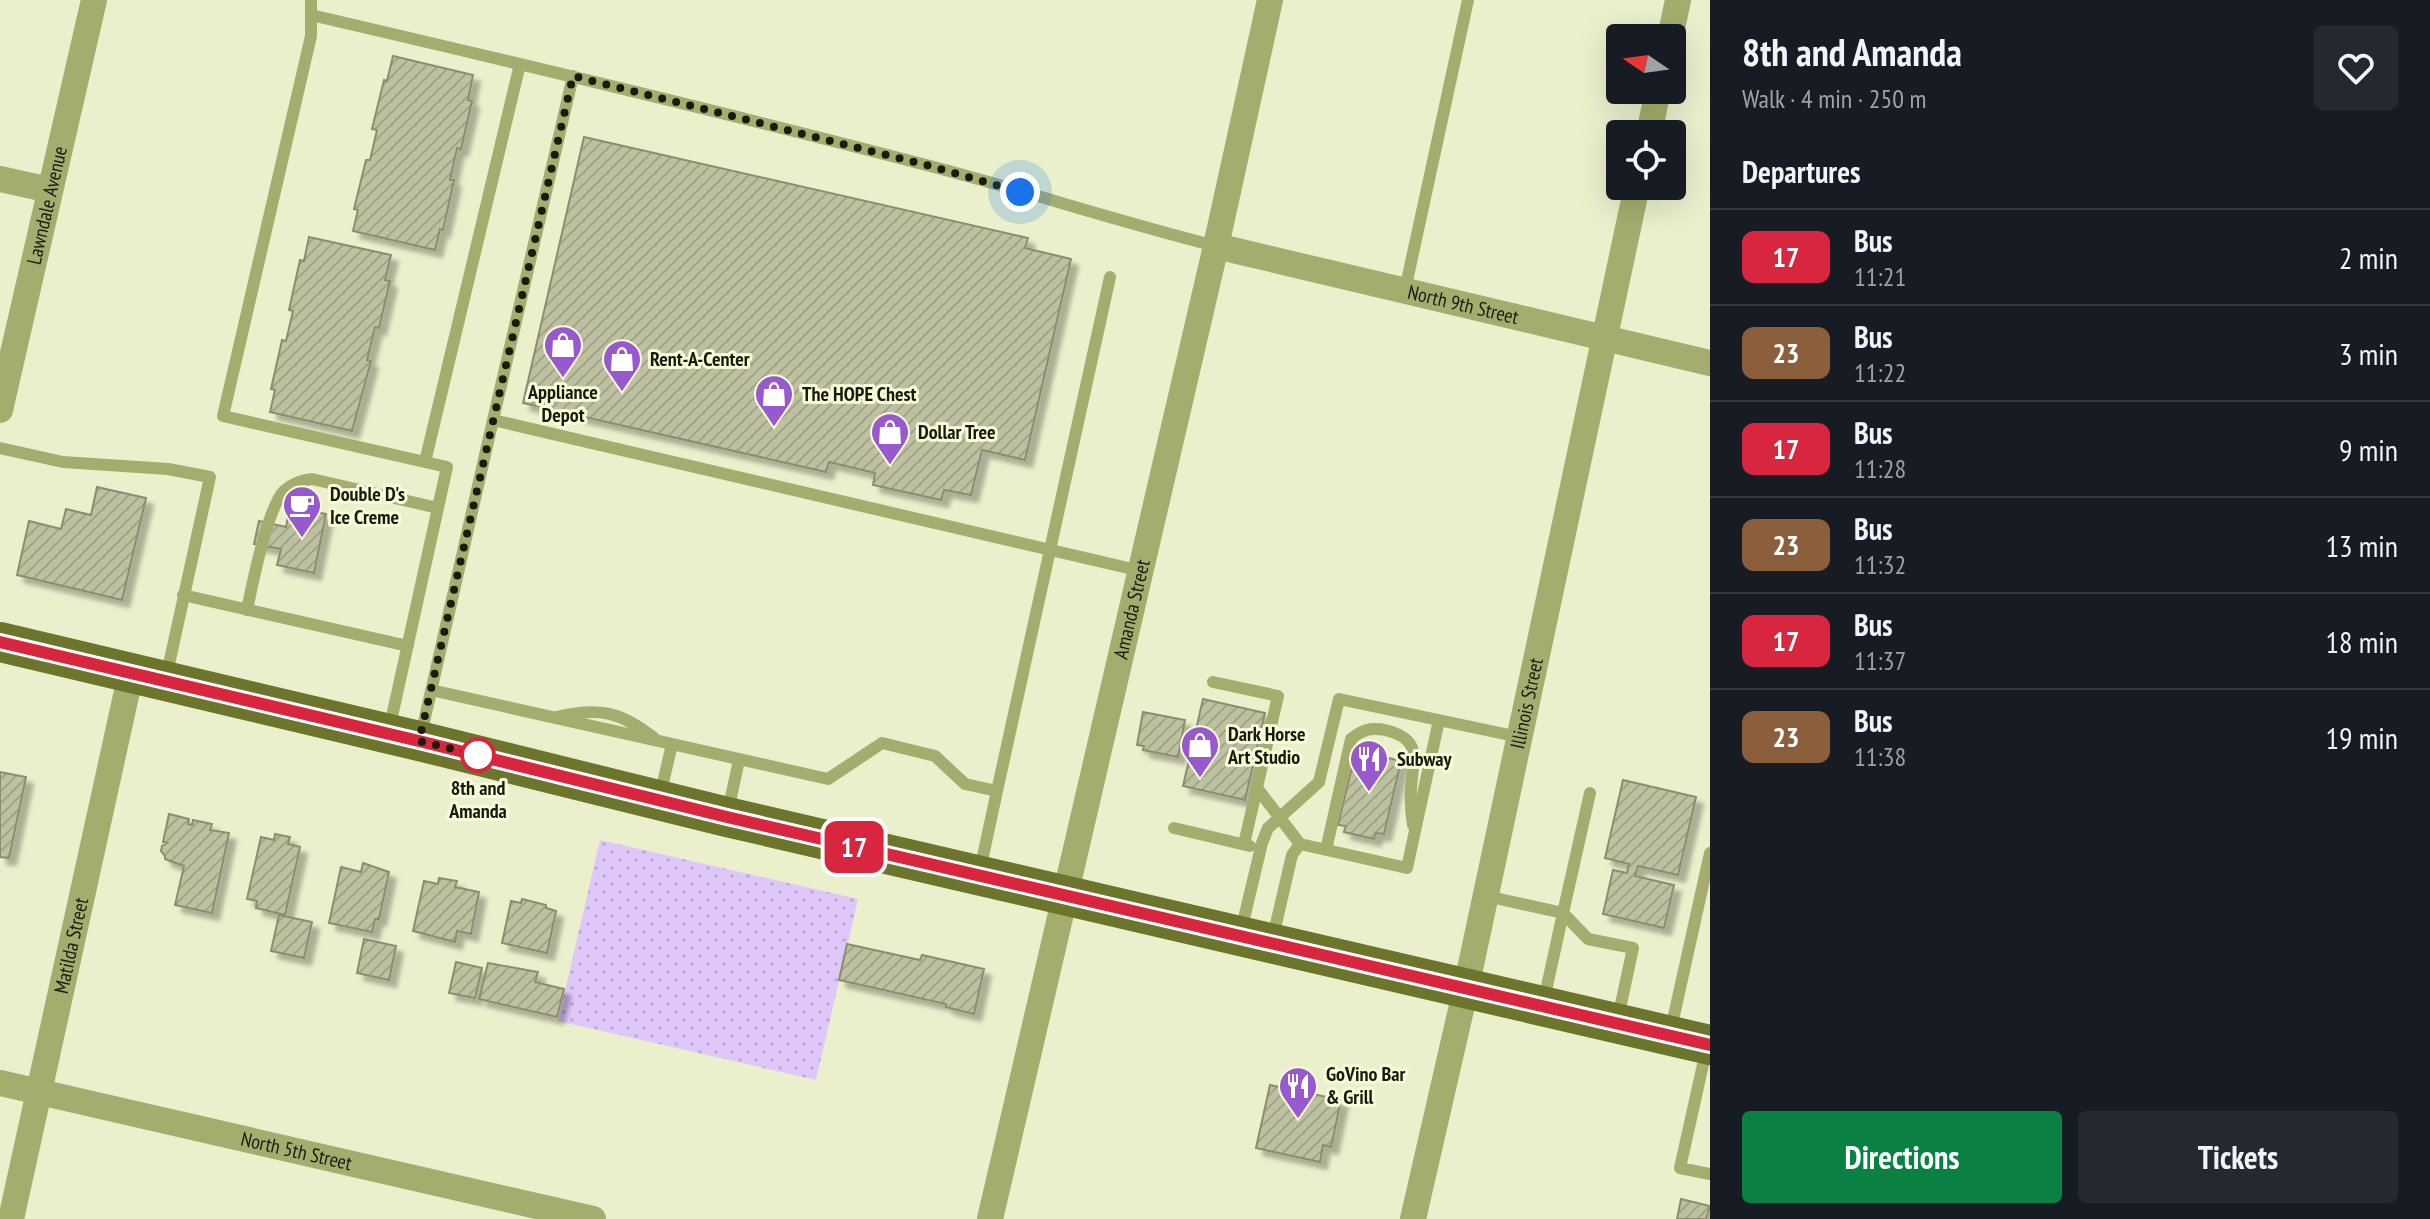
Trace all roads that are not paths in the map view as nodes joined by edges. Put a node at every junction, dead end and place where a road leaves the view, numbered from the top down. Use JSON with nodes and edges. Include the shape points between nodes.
{"nodes":[{"id":1,"x":94,"y":0,"type":"edge"},
{"id":2,"x":311,"y":0,"type":"edge"},
{"id":3,"x":1268,"y":0,"type":"edge"},
{"id":4,"x":1468,"y":0,"type":"edge"},
{"id":5,"x":1678,"y":0,"type":"edge"},
{"id":6,"x":311,"y":15,"type":"junction"},
{"id":7,"x":1673,"y":24,"type":"edge"},
{"id":8,"x":520,"y":64,"type":"junction"},
{"id":9,"x":573,"y":76,"type":"junction"},
{"id":10,"x":0,"y":179,"type":"edge"},
{"id":11,"x":50,"y":190,"type":"junction"},
{"id":12,"x":1634,"y":200,"type":"edge"},
{"id":13,"x":1216,"y":246,"type":"junction"},
{"id":14,"x":1110,"y":277,"type":"dead end"},
{"id":15,"x":1405,"y":290,"type":"junction"},
{"id":16,"x":1604,"y":337,"type":"junction"},
{"id":17,"x":1710,"y":363,"type":"edge"},
{"id":18,"x":0,"y":410,"type":"edge"},
{"id":19,"x":493,"y":420,"type":"junction"},
{"id":20,"x":0,"y":448,"type":"edge"},
{"id":21,"x":425,"y":462,"type":"junction"},
{"id":22,"x":438,"y":508,"type":"junction"},
{"id":23,"x":1050,"y":550,"type":"junction"},
{"id":24,"x":1141,"y":571,"type":"junction"},
{"id":25,"x":183,"y":595,"type":"junction"},
{"id":26,"x":247,"y":610,"type":"junction"},
{"id":27,"x":0,"y":642,"type":"edge"},
{"id":28,"x":408,"y":646,"type":"junction"},
{"id":29,"x":148,"y":677,"type":"junction"},
{"id":30,"x":1213,"y":682,"type":"dead end"},
{"id":31,"x":431,"y":690,"type":"junction"},
{"id":32,"x":1439,"y":720,"type":"junction"},
{"id":33,"x":404,"y":737,"type":"junction"},
{"id":34,"x":1519,"y":737,"type":"junction"},
{"id":35,"x":665,"y":743,"type":"junction"},
{"id":36,"x":739,"y":760,"type":"junction"},
{"id":37,"x":1257,"y":788,"type":"junction"},
{"id":38,"x":997,"y":791,"type":"junction"},
{"id":39,"x":1590,"y":793,"type":"dead end"},
{"id":40,"x":658,"y":801,"type":"junction"},
{"id":41,"x":727,"y":817,"type":"junction"},
{"id":42,"x":1280,"y":818,"type":"junction"},
{"id":43,"x":1174,"y":828,"type":"dead end"},
{"id":44,"x":1414,"y":836,"type":"junction"},
{"id":45,"x":1244,"y":844,"type":"junction"},
{"id":46,"x":1300,"y":844,"type":"junction"},
{"id":47,"x":1260,"y":848,"type":"junction"},
{"id":48,"x":1326,"y":850,"type":"junction"},
{"id":49,"x":1710,"y":853,"type":"edge"},
{"id":50,"x":979,"y":875,"type":"junction"},
{"id":51,"x":1066,"y":896,"type":"junction"},
{"id":52,"x":1486,"y":896,"type":"junction"},
{"id":53,"x":1563,"y":913,"type":"junction"},
{"id":54,"x":1255,"y":940,"type":"junction"},
{"id":55,"x":1466,"y":988,"type":"junction"},
{"id":56,"x":1543,"y":1006,"type":"junction"},
{"id":57,"x":1616,"y":1023,"type":"junction"},
{"id":58,"x":1696,"y":1042,"type":"edge"},
{"id":59,"x":0,"y":1083,"type":"edge"},
{"id":60,"x":38,"y":1092,"type":"junction"},
{"id":61,"x":1710,"y":1174,"type":"edge"},
{"id":62,"x":11,"y":1219,"type":"edge"},
{"id":63,"x":593,"y":1219,"type":"edge"},
{"id":64,"x":990,"y":1219,"type":"edge"},
{"id":65,"x":1413,"y":1219,"type":"edge"}],
"edges":[{"from":1,"to":11,"type":"street","name":"Lawndale Avenue"},
{"from":2,"to":6,"type":"lane"},
{"from":3,"to":13,"type":"street","name":"Amanda Street"},
{"from":4,"to":15,"type":"lane"},
{"from":5,"to":7,"type":"street"},
{"from":6,"to":8,"type":"lane"},
{"from":6,"to":21,"type":"lane","via":[[311,36],[223,416]]},
{"from":8,"to":9,"type":"lane"},
{"from":8,"to":21,"type":"lane"},
{"from":9,"to":13,"type":"lane","via":[[934,167]]},
{"from":9,"to":19,"type":"lane"},
{"from":10,"to":11,"type":"street"},
{"from":11,"to":18,"type":"street","name":"Lawndale Avenue"},
{"from":12,"to":16,"type":"street","name":"Illinois Street"},
{"from":13,"to":15,"type":"street","name":"North 9th Street"},
{"from":13,"to":24,"type":"street","name":"Amanda Street"},
{"from":14,"to":23,"type":"lane"},
{"from":15,"to":16,"type":"street","name":"North 9th Street"},
{"from":16,"to":17,"type":"street","name":"North 9th Street"},
{"from":16,"to":34,"type":"street","name":"Illinois Street"},
{"from":19,"to":23,"type":"lane"},
{"from":19,"to":31,"type":"lane"},
{"from":20,"to":25,"type":"lane","via":[[63,462],[210,477]]},
{"from":21,"to":22,"type":"lane","via":[[447,467]]},
{"from":22,"to":26,"type":"lane","via":[[312,479],[298,481],[282,493],[273,513]]},
{"from":22,"to":28,"type":"lane"},
{"from":23,"to":24,"type":"lane"},
{"from":23,"to":38,"type":"lane"},
{"from":24,"to":51,"type":"street","name":"Amanda Street"},
{"from":25,"to":26,"type":"lane"},
{"from":25,"to":29,"type":"lane"},
{"from":26,"to":28,"type":"lane"},
{"from":27,"to":29,"type":"main road"},
{"from":28,"to":33,"type":"lane"},
{"from":29,"to":33,"type":"main road"},
{"from":29,"to":60,"type":"street","name":"Matilda Street"},
{"from":30,"to":37,"type":"lane","via":[[1278,696]]},
{"from":31,"to":33,"type":"lane"},
{"from":31,"to":35,"type":"lane"},
{"from":32,"to":34,"type":"lane"},
{"from":32,"to":42,"type":"lane","via":[[1339,699],[1319,782]]},
{"from":32,"to":44,"type":"lane"},
{"from":33,"to":40,"type":"main road"},
{"from":34,"to":52,"type":"street","name":"Illinois Street"},
{"from":35,"to":36,"type":"lane"},
{"from":35,"to":40,"type":"lane"},
{"from":36,"to":38,"type":"lane","via":[[828,779],[882,743],[935,756],[965,784]]},
{"from":36,"to":41,"type":"lane"},
{"from":37,"to":42,"type":"lane"},
{"from":37,"to":45,"type":"lane"},
{"from":38,"to":50,"type":"lane"},
{"from":39,"to":53,"type":"lane"},
{"from":40,"to":41,"type":"main road"},
{"from":41,"to":50,"type":"main road"},
{"from":42,"to":46,"type":"lane"},
{"from":42,"to":47,"type":"lane","via":[[1268,828]]},
{"from":43,"to":45,"type":"lane"},
{"from":44,"to":48,"type":"lane","via":[[1407,868]]},
{"from":44,"to":48,"type":"lane","via":[[1414,750],[1396,733],[1362,730],[1351,739]]},
{"from":45,"to":47,"type":"lane"},
{"from":46,"to":48,"type":"lane"},
{"from":46,"to":54,"type":"lane"},
{"from":47,"to":54,"type":"lane"},
{"from":49,"to":58,"type":"lane"},
{"from":50,"to":51,"type":"main road"},
{"from":51,"to":54,"type":"main road"},
{"from":51,"to":64,"type":"street","name":"Amanda Street"},
{"from":52,"to":53,"type":"lane"},
{"from":52,"to":55,"type":"street","name":"Illinois Street"},
{"from":53,"to":56,"type":"lane"},
{"from":53,"to":57,"type":"lane","via":[[1588,939],[1633,948]]},
{"from":54,"to":55,"type":"main road"},
{"from":55,"to":56,"type":"main road"},
{"from":55,"to":65,"type":"street","name":"Illinois Street"},
{"from":56,"to":57,"type":"main road"},
{"from":57,"to":58,"type":"main road"},
{"from":58,"to":61,"type":"lane","via":[[1680,1168]]},
{"from":59,"to":60,"type":"street","name":"North 5th Street"},
{"from":60,"to":62,"type":"street","name":"Matilda Street"},
{"from":60,"to":63,"type":"street","name":"North 5th Street"}]}
